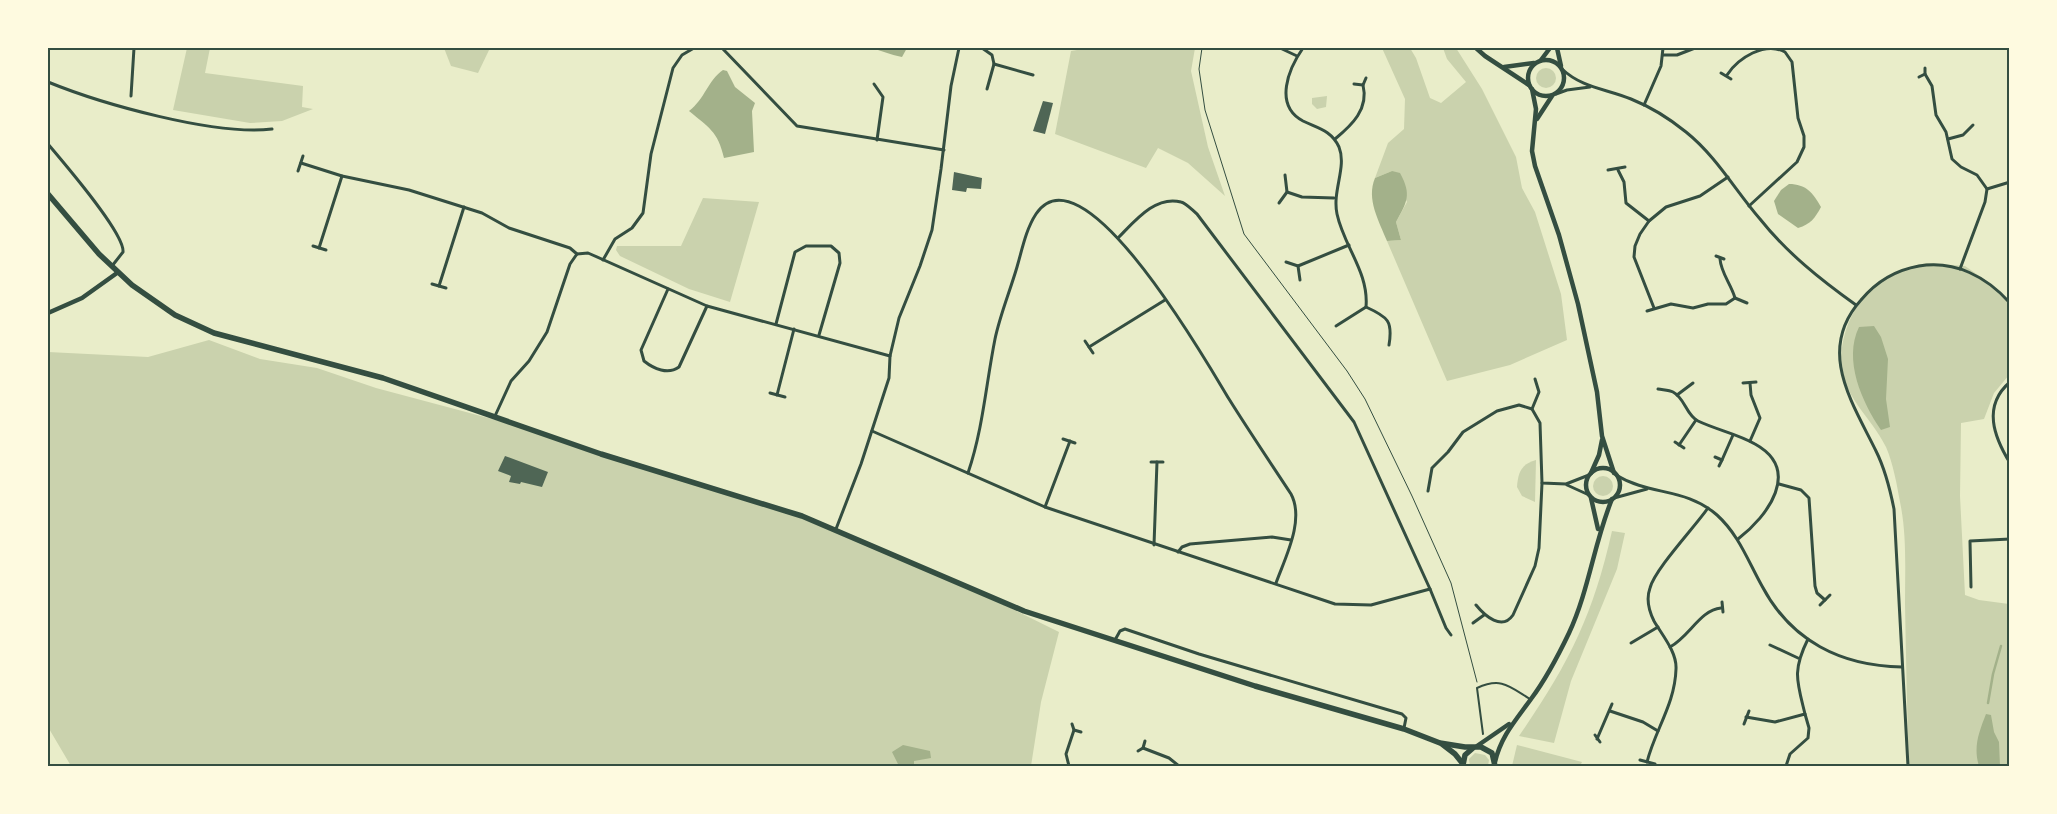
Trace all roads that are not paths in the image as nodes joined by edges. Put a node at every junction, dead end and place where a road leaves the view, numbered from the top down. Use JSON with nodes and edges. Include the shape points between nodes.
{"nodes":[{"id":1,"x":134,"y":48,"type":"edge"},
{"id":2,"x":694,"y":48,"type":"edge"},
{"id":3,"x":722,"y":48,"type":"edge"},
{"id":4,"x":960,"y":48,"type":"edge"},
{"id":5,"x":982,"y":48,"type":"edge"},
{"id":6,"x":1280,"y":48,"type":"edge"},
{"id":7,"x":1303,"y":48,"type":"edge"},
{"id":8,"x":1476,"y":48,"type":"edge"},
{"id":9,"x":1550,"y":48,"type":"edge"},
{"id":10,"x":1557,"y":48,"type":"edge"},
{"id":11,"x":1663,"y":48,"type":"edge"},
{"id":12,"x":1695,"y":48,"type":"edge"},
{"id":13,"x":1663,"y":55,"type":"junction"},
{"id":14,"x":1297,"y":56,"type":"junction"},
{"id":15,"x":1538,"y":62,"type":"junction"},
{"id":16,"x":994,"y":64,"type":"junction"},
{"id":17,"x":1503,"y":67,"type":"junction"},
{"id":18,"x":1925,"y":68,"type":"dead end"},
{"id":19,"x":1562,"y":69,"type":"junction"},
{"id":20,"x":1721,"y":73,"type":"dead end"},
{"id":21,"x":1925,"y":74,"type":"junction"},
{"id":22,"x":1033,"y":75,"type":"dead end"},
{"id":23,"x":1727,"y":75,"type":"junction"},
{"id":24,"x":1919,"y":77,"type":"dead end"},
{"id":25,"x":1366,"y":78,"type":"dead end"},
{"id":26,"x":1731,"y":80,"type":"dead end"},
{"id":27,"x":48,"y":82,"type":"edge"},
{"id":28,"x":874,"y":84,"type":"dead end"},
{"id":29,"x":1354,"y":84,"type":"dead end"},
{"id":30,"x":1363,"y":85,"type":"junction"},
{"id":31,"x":1531,"y":87,"type":"junction"},
{"id":32,"x":1591,"y":87,"type":"junction"},
{"id":33,"x":987,"y":89,"type":"dead end"},
{"id":34,"x":1554,"y":95,"type":"junction"},
{"id":35,"x":131,"y":96,"type":"dead end"},
{"id":36,"x":1644,"y":105,"type":"junction"},
{"id":37,"x":1535,"y":122,"type":"junction"},
{"id":38,"x":1973,"y":125,"type":"dead end"},
{"id":39,"x":272,"y":129,"type":"dead end"},
{"id":40,"x":1335,"y":139,"type":"junction"},
{"id":41,"x":1948,"y":139,"type":"junction"},
{"id":42,"x":877,"y":140,"type":"junction"},
{"id":43,"x":48,"y":144,"type":"edge"},
{"id":44,"x":944,"y":150,"type":"junction"},
{"id":45,"x":303,"y":156,"type":"dead end"},
{"id":46,"x":301,"y":164,"type":"junction"},
{"id":47,"x":1625,"y":167,"type":"dead end"},
{"id":48,"x":1608,"y":170,"type":"dead end"},
{"id":49,"x":1618,"y":170,"type":"junction"},
{"id":50,"x":298,"y":172,"type":"dead end"},
{"id":51,"x":1285,"y":175,"type":"dead end"},
{"id":52,"x":342,"y":176,"type":"junction"},
{"id":53,"x":1728,"y":177,"type":"junction"},
{"id":54,"x":2010,"y":182,"type":"edge"},
{"id":55,"x":1987,"y":189,"type":"junction"},
{"id":56,"x":1287,"y":192,"type":"junction"},
{"id":57,"x":48,"y":194,"type":"edge"},
{"id":58,"x":1334,"y":198,"type":"junction"},
{"id":59,"x":1279,"y":203,"type":"dead end"},
{"id":60,"x":1749,"y":206,"type":"junction"},
{"id":61,"x":464,"y":207,"type":"junction"},
{"id":62,"x":1649,"y":221,"type":"junction"},
{"id":63,"x":1118,"y":238,"type":"junction"},
{"id":64,"x":1349,"y":245,"type":"junction"},
{"id":65,"x":313,"y":246,"type":"dead end"},
{"id":66,"x":319,"y":248,"type":"junction"},
{"id":67,"x":326,"y":250,"type":"dead end"},
{"id":68,"x":576,"y":254,"type":"junction"},
{"id":69,"x":1720,"y":258,"type":"dead end"},
{"id":70,"x":603,"y":260,"type":"junction"},
{"id":71,"x":1286,"y":262,"type":"dead end"},
{"id":72,"x":1298,"y":266,"type":"junction"},
{"id":73,"x":111,"y":267,"type":"junction"},
{"id":74,"x":1960,"y":268,"type":"junction"},
{"id":75,"x":118,"y":273,"type":"junction"},
{"id":76,"x":1300,"y":280,"type":"dead end"},
{"id":77,"x":432,"y":284,"type":"dead end"},
{"id":78,"x":439,"y":286,"type":"junction"},
{"id":79,"x":446,"y":288,"type":"dead end"},
{"id":80,"x":668,"y":289,"type":"junction"},
{"id":81,"x":1735,"y":298,"type":"junction"},
{"id":82,"x":1165,"y":300,"type":"junction"},
{"id":83,"x":1747,"y":303,"type":"dead end"},
{"id":84,"x":2010,"y":303,"type":"edge"},
{"id":85,"x":1856,"y":305,"type":"junction"},
{"id":86,"x":707,"y":306,"type":"junction"},
{"id":87,"x":1366,"y":307,"type":"junction"},
{"id":88,"x":1654,"y":308,"type":"junction"},
{"id":89,"x":1646,"y":311,"type":"dead end"},
{"id":90,"x":48,"y":313,"type":"edge"},
{"id":91,"x":776,"y":324,"type":"junction"},
{"id":92,"x":1336,"y":326,"type":"dead end"},
{"id":93,"x":794,"y":329,"type":"junction"},
{"id":94,"x":819,"y":335,"type":"junction"},
{"id":95,"x":1085,"y":341,"type":"dead end"},
{"id":96,"x":1389,"y":346,"type":"dead end"},
{"id":97,"x":1089,"y":347,"type":"junction"},
{"id":98,"x":1093,"y":353,"type":"dead end"},
{"id":99,"x":890,"y":356,"type":"junction"},
{"id":100,"x":1535,"y":379,"type":"dead end"},
{"id":101,"x":1756,"y":382,"type":"dead end"},
{"id":102,"x":2010,"y":382,"type":"edge"},
{"id":103,"x":1693,"y":383,"type":"dead end"},
{"id":104,"x":1744,"y":383,"type":"dead end"},
{"id":105,"x":1750,"y":383,"type":"junction"},
{"id":106,"x":1658,"y":389,"type":"dead end"},
{"id":107,"x":770,"y":393,"type":"dead end"},
{"id":108,"x":777,"y":395,"type":"junction"},
{"id":109,"x":1677,"y":395,"type":"junction"},
{"id":110,"x":784,"y":397,"type":"dead end"},
{"id":111,"x":1532,"y":408,"type":"junction"},
{"id":112,"x":495,"y":417,"type":"junction"},
{"id":113,"x":1696,"y":420,"type":"junction"},
{"id":114,"x":872,"y":431,"type":"junction"},
{"id":115,"x":1732,"y":435,"type":"junction"},
{"id":116,"x":1602,"y":436,"type":"junction"},
{"id":117,"x":1063,"y":439,"type":"dead end"},
{"id":118,"x":1070,"y":441,"type":"junction"},
{"id":119,"x":1750,"y":441,"type":"junction"},
{"id":120,"x":1675,"y":442,"type":"dead end"},
{"id":121,"x":1075,"y":443,"type":"dead end"},
{"id":122,"x":1679,"y":445,"type":"junction"},
{"id":123,"x":1684,"y":448,"type":"dead end"},
{"id":124,"x":1716,"y":457,"type":"dead end"},
{"id":125,"x":1722,"y":460,"type":"junction"},
{"id":126,"x":1151,"y":462,"type":"dead end"},
{"id":127,"x":1157,"y":462,"type":"junction"},
{"id":128,"x":1163,"y":462,"type":"dead end"},
{"id":129,"x":2010,"y":463,"type":"edge"},
{"id":130,"x":1719,"y":466,"type":"dead end"},
{"id":131,"x":968,"y":472,"type":"junction"},
{"id":132,"x":1590,"y":474,"type":"junction"},
{"id":133,"x":1615,"y":474,"type":"junction"},
{"id":134,"x":1428,"y":483,"type":"junction"},
{"id":135,"x":1421,"y":484,"type":"dead end"},
{"id":136,"x":1542,"y":484,"type":"junction"},
{"id":137,"x":1566,"y":484,"type":"junction"},
{"id":138,"x":1779,"y":484,"type":"junction"},
{"id":139,"x":1650,"y":489,"type":"junction"},
{"id":140,"x":1428,"y":491,"type":"dead end"},
{"id":141,"x":1589,"y":495,"type":"junction"},
{"id":142,"x":1613,"y":499,"type":"junction"},
{"id":143,"x":1045,"y":507,"type":"junction"},
{"id":144,"x":1708,"y":508,"type":"junction"},
{"id":145,"x":836,"y":529,"type":"junction"},
{"id":146,"x":1598,"y":536,"type":"junction"},
{"id":147,"x":1738,"y":539,"type":"junction"},
{"id":148,"x":2010,"y":539,"type":"edge"},
{"id":149,"x":1291,"y":540,"type":"junction"},
{"id":150,"x":1154,"y":545,"type":"junction"},
{"id":151,"x":1178,"y":552,"type":"junction"},
{"id":152,"x":1276,"y":583,"type":"junction"},
{"id":153,"x":1971,"y":588,"type":"dead end"},
{"id":154,"x":1430,"y":589,"type":"junction"},
{"id":155,"x":1830,"y":595,"type":"dead end"},
{"id":156,"x":1825,"y":600,"type":"junction"},
{"id":157,"x":1722,"y":602,"type":"dead end"},
{"id":158,"x":1476,"y":605,"type":"dead end"},
{"id":159,"x":1820,"y":606,"type":"dead end"},
{"id":160,"x":1721,"y":608,"type":"junction"},
{"id":161,"x":1723,"y":612,"type":"dead end"},
{"id":162,"x":1484,"y":615,"type":"junction"},
{"id":163,"x":1473,"y":623,"type":"dead end"},
{"id":164,"x":1658,"y":627,"type":"junction"},
{"id":165,"x":1451,"y":635,"type":"dead end"},
{"id":166,"x":1808,"y":639,"type":"junction"},
{"id":167,"x":1115,"y":640,"type":"junction"},
{"id":168,"x":1631,"y":643,"type":"dead end"},
{"id":169,"x":1770,"y":645,"type":"dead end"},
{"id":170,"x":1670,"y":647,"type":"junction"},
{"id":171,"x":1798,"y":658,"type":"junction"},
{"id":172,"x":1902,"y":666,"type":"junction"},
{"id":173,"x":1531,"y":700,"type":"junction"},
{"id":174,"x":1612,"y":704,"type":"dead end"},
{"id":175,"x":1610,"y":711,"type":"junction"},
{"id":176,"x":1748,"y":711,"type":"dead end"},
{"id":177,"x":1805,"y":714,"type":"junction"},
{"id":178,"x":1746,"y":717,"type":"junction"},
{"id":179,"x":1514,"y":720,"type":"junction"},
{"id":180,"x":1072,"y":724,"type":"dead end"},
{"id":181,"x":1744,"y":724,"type":"dead end"},
{"id":182,"x":1404,"y":729,"type":"junction"},
{"id":183,"x":1074,"y":730,"type":"junction"},
{"id":184,"x":1658,"y":731,"type":"junction"},
{"id":185,"x":1081,"y":732,"type":"dead end"},
{"id":186,"x":1483,"y":734,"type":"dead end"},
{"id":187,"x":1597,"y":739,"type":"dead end"},
{"id":188,"x":1145,"y":741,"type":"dead end"},
{"id":189,"x":1440,"y":743,"type":"junction"},
{"id":190,"x":1476,"y":747,"type":"junction"},
{"id":191,"x":1143,"y":748,"type":"junction"},
{"id":192,"x":1138,"y":751,"type":"dead end"},
{"id":193,"x":1640,"y":760,"type":"dead end"},
{"id":194,"x":1647,"y":762,"type":"junction"},
{"id":195,"x":1655,"y":764,"type":"dead end"},
{"id":196,"x":1495,"y":765,"type":"edge"},
{"id":197,"x":1069,"y":766,"type":"edge"},
{"id":198,"x":1179,"y":766,"type":"edge"},
{"id":199,"x":1463,"y":766,"type":"edge"},
{"id":200,"x":1786,"y":766,"type":"edge"},
{"id":201,"x":1908,"y":766,"type":"edge"}],
"edges":[{"from":1,"to":35,"type":"street"},
{"from":2,"to":70,"type":"street","via":[[682,55],[674,68],[651,154],[643,213],[632,228],[615,239]]},
{"from":3,"to":42,"type":"street","via":[[797,126]]},
{"from":4,"to":44,"type":"street","via":[[951,86]]},
{"from":5,"to":16,"type":"street","via":[[992,55]]},
{"from":6,"to":14,"type":"street"},
{"from":7,"to":14,"type":"street"},
{"from":8,"to":17,"type":"street"},
{"from":9,"to":15,"type":"street"},
{"from":10,"to":19,"type":"street"},
{"from":11,"to":13,"type":"street"},
{"from":12,"to":13,"type":"street","via":[[1677,56]]},
{"from":13,"to":36,"type":"street"},
{"from":14,"to":40,"type":"street","via":[[1287,75],[1289,108],[1296,116]]},
{"from":15,"to":17,"type":"street"},
{"from":15,"to":19,"type":"street","via":[[1555,62]]},
{"from":15,"to":31,"type":"street","via":[[1530,71]]},
{"from":16,"to":22,"type":"street"},
{"from":16,"to":33,"type":"street"},
{"from":17,"to":31,"type":"street"},
{"from":18,"to":21,"type":"street"},
{"from":19,"to":32,"type":"street"},
{"from":19,"to":34,"type":"street","via":[[1563,86]]},
{"from":20,"to":23,"type":"street"},
{"from":21,"to":24,"type":"street"},
{"from":21,"to":41,"type":"street","via":[[1931,81],[1936,115]]},
{"from":23,"to":26,"type":"street"},
{"from":23,"to":60,"type":"street","via":[[1734,65],[1748,56],[1770,48],[1785,52],[1792,62],[1804,147],[1797,162]]},
{"from":25,"to":30,"type":"street"},
{"from":27,"to":39,"type":"street","via":[[122,106],[196,123],[257,131]]},
{"from":28,"to":42,"type":"street","via":[[883,97]]},
{"from":29,"to":30,"type":"street"},
{"from":30,"to":40,"type":"street","via":[[1364,102],[1360,113]]},
{"from":31,"to":34,"type":"street","via":[[1541,96]]},
{"from":31,"to":37,"type":"street"},
{"from":32,"to":34,"type":"street"},
{"from":32,"to":36,"type":"street"},
{"from":34,"to":37,"type":"street"},
{"from":36,"to":53,"type":"street","via":[[1687,132]]},
{"from":37,"to":116,"type":"street","via":[[1532,151],[1535,166],[1578,304],[1597,392]]},
{"from":38,"to":41,"type":"street","via":[[1963,135]]},
{"from":40,"to":58,"type":"street","via":[[1342,163]]},
{"from":41,"to":55,"type":"street","via":[[1949,152],[1955,163],[1977,175]]},
{"from":42,"to":44,"type":"street"},
{"from":43,"to":73,"type":"street","via":[[118,236],[123,252]]},
{"from":44,"to":99,"type":"street","via":[[932,230],[899,318]]},
{"from":45,"to":46,"type":"street"},
{"from":46,"to":50,"type":"street"},
{"from":46,"to":52,"type":"street"},
{"from":47,"to":49,"type":"street"},
{"from":48,"to":49,"type":"street"},
{"from":49,"to":62,"type":"street","via":[[1624,182],[1626,203]]},
{"from":51,"to":56,"type":"street"},
{"from":52,"to":61,"type":"street","via":[[392,186]]},
{"from":52,"to":66,"type":"street"},
{"from":53,"to":60,"type":"street"},
{"from":53,"to":62,"type":"street","via":[[1700,196],[1666,207]]},
{"from":54,"to":55,"type":"street"},
{"from":55,"to":74,"type":"street"},
{"from":56,"to":58,"type":"street"},
{"from":56,"to":59,"type":"street"},
{"from":57,"to":73,"type":"highway"},
{"from":58,"to":64,"type":"street","via":[[1340,226]]},
{"from":60,"to":85,"type":"street","via":[[1806,266]]},
{"from":61,"to":68,"type":"street","via":[[482,212],[508,228],[570,248]]},
{"from":61,"to":78,"type":"street"},
{"from":62,"to":88,"type":"street","via":[[1637,240],[1634,258]]},
{"from":63,"to":82,"type":"street"},
{"from":63,"to":131,"type":"street","via":[[1082,207],[1070,202],[1051,202],[1037,213],[997,330],[984,410]]},
{"from":63,"to":154,"type":"street","via":[[1164,200],[1182,202],[1197,214],[1354,422]]},
{"from":64,"to":72,"type":"street"},
{"from":64,"to":87,"type":"street","via":[[1366,287]]},
{"from":65,"to":66,"type":"street"},
{"from":66,"to":67,"type":"street"},
{"from":68,"to":70,"type":"street","via":[[584,252]]},
{"from":68,"to":112,"type":"street","via":[[547,332],[529,361],[511,381]]},
{"from":69,"to":81,"type":"street"},
{"from":70,"to":80,"type":"street"},
{"from":71,"to":72,"type":"street"},
{"from":72,"to":76,"type":"street"},
{"from":73,"to":75,"type":"highway"},
{"from":74,"to":84,"type":"street","via":[[1988,282]]},
{"from":74,"to":85,"type":"street","via":[[1929,265],[1905,269],[1878,283]]},
{"from":75,"to":90,"type":"street","via":[[82,298]]},
{"from":75,"to":112,"type":"highway","via":[[163,307],[214,333],[374,375]]},
{"from":77,"to":78,"type":"street"},
{"from":78,"to":79,"type":"street"},
{"from":80,"to":86,"type":"street"},
{"from":80,"to":86,"type":"street","via":[[641,350],[644,361],[658,369],[668,371],[679,367]]},
{"from":81,"to":83,"type":"street"},
{"from":81,"to":88,"type":"street","via":[[1726,304],[1693,308],[1672,304]]},
{"from":82,"to":97,"type":"street"},
{"from":82,"to":149,"type":"street","via":[[1291,494],[1296,509]]},
{"from":85,"to":172,"type":"street","via":[[1843,334],[1840,362],[1848,395],[1883,467],[1894,508]]},
{"from":86,"to":91,"type":"street"},
{"from":87,"to":92,"type":"street"},
{"from":87,"to":96,"type":"street","via":[[1390,323]]},
{"from":88,"to":89,"type":"street"},
{"from":91,"to":93,"type":"street"},
{"from":91,"to":94,"type":"street","via":[[795,252],[806,246],[831,246],[839,254],[840,263]]},
{"from":93,"to":94,"type":"street"},
{"from":93,"to":108,"type":"street"},
{"from":94,"to":99,"type":"street"},
{"from":95,"to":97,"type":"street"},
{"from":97,"to":98,"type":"street"},
{"from":99,"to":114,"type":"street","via":[[889,378]]},
{"from":100,"to":111,"type":"street","via":[[1539,392]]},
{"from":101,"to":105,"type":"street"},
{"from":102,"to":129,"type":"street","via":[[1996,401],[1992,424],[1998,444]]},
{"from":103,"to":109,"type":"street"},
{"from":104,"to":105,"type":"street"},
{"from":105,"to":119,"type":"street","via":[[1760,418]]},
{"from":106,"to":109,"type":"street"},
{"from":107,"to":108,"type":"street"},
{"from":108,"to":110,"type":"street"},
{"from":109,"to":113,"type":"street"},
{"from":111,"to":134,"type":"street","via":[[1512,405],[1469,427],[1432,468]]},
{"from":111,"to":136,"type":"street","via":[[1541,431]]},
{"from":112,"to":145,"type":"highway"},
{"from":113,"to":115,"type":"street"},
{"from":113,"to":122,"type":"street"},
{"from":114,"to":131,"type":"street"},
{"from":114,"to":145,"type":"street"},
{"from":115,"to":119,"type":"street"},
{"from":115,"to":125,"type":"street"},
{"from":116,"to":132,"type":"street","via":[[1599,455]]},
{"from":116,"to":133,"type":"street"},
{"from":117,"to":118,"type":"street"},
{"from":118,"to":121,"type":"street"},
{"from":118,"to":143,"type":"street"},
{"from":119,"to":138,"type":"street","via":[[1774,461]]},
{"from":120,"to":122,"type":"street"},
{"from":122,"to":123,"type":"street"},
{"from":124,"to":125,"type":"street"},
{"from":125,"to":130,"type":"street"},
{"from":126,"to":127,"type":"street"},
{"from":127,"to":128,"type":"street"},
{"from":127,"to":150,"type":"street"},
{"from":131,"to":143,"type":"street"},
{"from":132,"to":133,"type":"street","via":[[1602,469]]},
{"from":132,"to":137,"type":"street"},
{"from":132,"to":141,"type":"street","via":[[1586,484]]},
{"from":133,"to":139,"type":"street"},
{"from":133,"to":142,"type":"street","via":[[1620,485]]},
{"from":134,"to":135,"type":"street"},
{"from":134,"to":140,"type":"street"},
{"from":136,"to":137,"type":"street"},
{"from":136,"to":162,"type":"street","via":[[1539,548],[1529,583],[1510,618],[1499,622]]},
{"from":137,"to":141,"type":"street"},
{"from":138,"to":147,"type":"street","via":[[1771,505]]},
{"from":138,"to":156,"type":"street","via":[[1801,490],[1809,498],[1815,586]]},
{"from":139,"to":142,"type":"street"},
{"from":139,"to":144,"type":"street","via":[[1683,495]]},
{"from":141,"to":142,"type":"street","via":[[1602,502]]},
{"from":141,"to":146,"type":"street","via":[[1596,515]]},
{"from":142,"to":146,"type":"street"},
{"from":143,"to":150,"type":"street"},
{"from":144,"to":147,"type":"street"},
{"from":144,"to":164,"type":"street","via":[[1652,582],[1648,602]]},
{"from":145,"to":167,"type":"highway","via":[[1000,602]]},
{"from":146,"to":173,"type":"street","via":[[1589,576],[1569,633]]},
{"from":147,"to":166,"type":"street","via":[[1775,608]]},
{"from":148,"to":153,"type":"street","via":[[1970,541]]},
{"from":149,"to":151,"type":"street","via":[[1272,537],[1190,544]]},
{"from":149,"to":152,"type":"street"},
{"from":150,"to":151,"type":"street"},
{"from":151,"to":152,"type":"street"},
{"from":152,"to":154,"type":"street","via":[[1335,604],[1360,606],[1405,598]]},
{"from":154,"to":165,"type":"street"},
{"from":155,"to":156,"type":"street"},
{"from":156,"to":159,"type":"street"},
{"from":157,"to":160,"type":"street"},
{"from":158,"to":162,"type":"street"},
{"from":160,"to":161,"type":"street"},
{"from":160,"to":170,"type":"street","via":[[1706,613],[1684,638]]},
{"from":162,"to":163,"type":"street"},
{"from":164,"to":168,"type":"street"},
{"from":164,"to":170,"type":"street"},
{"from":166,"to":171,"type":"street"},
{"from":166,"to":172,"type":"street","via":[[1848,660]]},
{"from":167,"to":182,"type":"highway","via":[[1255,686]]},
{"from":167,"to":182,"type":"street","via":[[1124,629],[1402,714],[1406,718]]},
{"from":169,"to":171,"type":"street"},
{"from":170,"to":184,"type":"street","via":[[1676,662],[1675,675],[1669,707]]},
{"from":171,"to":177,"type":"street","via":[[1798,687]]},
{"from":172,"to":201,"type":"street"},
{"from":173,"to":179,"type":"street"},
{"from":173,"to":186,"type":"lane","via":[[1504,682],[1477,688]]},
{"from":174,"to":175,"type":"street"},
{"from":175,"to":184,"type":"street","via":[[1643,722]]},
{"from":175,"to":187,"type":"street"},
{"from":176,"to":178,"type":"street"},
{"from":177,"to":178,"type":"street","via":[[1775,722]]},
{"from":177,"to":200,"type":"street","via":[[1808,738],[1790,754]]},
{"from":178,"to":181,"type":"street"},
{"from":179,"to":190,"type":"street"},
{"from":179,"to":196,"type":"street","via":[[1501,744]]},
{"from":180,"to":183,"type":"street"},
{"from":182,"to":189,"type":"highway"},
{"from":183,"to":185,"type":"street"},
{"from":183,"to":197,"type":"street","via":[[1066,754]]},
{"from":184,"to":194,"type":"street"},
{"from":188,"to":191,"type":"street"},
{"from":189,"to":190,"type":"highway"},
{"from":189,"to":199,"type":"highway","via":[[1455,754]]},
{"from":190,"to":196,"type":"highway","via":[[1489,750]]},
{"from":190,"to":199,"type":"highway","via":[[1465,754]]},
{"from":191,"to":192,"type":"street"},
{"from":191,"to":198,"type":"street","via":[[1169,758]]},
{"from":193,"to":194,"type":"street"},
{"from":194,"to":195,"type":"street"}]}
